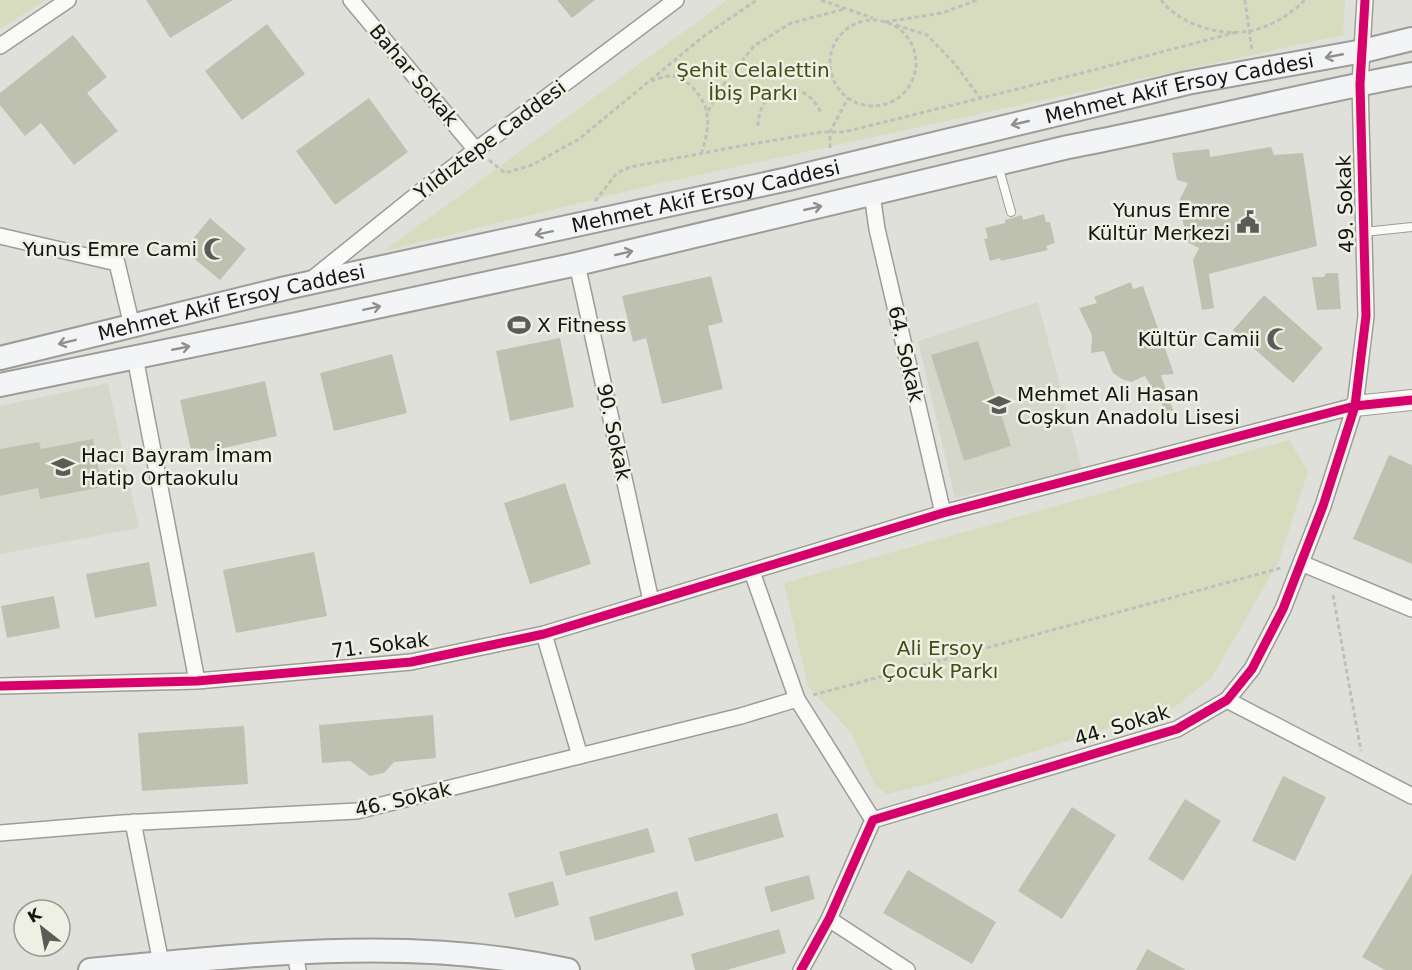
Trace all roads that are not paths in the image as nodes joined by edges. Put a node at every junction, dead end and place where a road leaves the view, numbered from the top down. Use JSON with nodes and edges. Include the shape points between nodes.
{"nodes":[{"id":1,"x":68,"y":0,"type":"edge"},
{"id":2,"x":351,"y":0,"type":"edge"},
{"id":3,"x":676,"y":0,"type":"edge"},
{"id":4,"x":1365,"y":0,"type":"edge"},
{"id":5,"x":1412,"y":39,"type":"edge"},
{"id":6,"x":0,"y":46,"type":"edge"},
{"id":7,"x":1363,"y":51,"type":"junction"},
{"id":8,"x":1412,"y":75,"type":"edge"},
{"id":9,"x":1360,"y":84,"type":"junction"},
{"id":10,"x":476,"y":150,"type":"junction"},
{"id":11,"x":998,"y":164,"type":"junction"},
{"id":12,"x":872,"y":194,"type":"junction"},
{"id":13,"x":1011,"y":212,"type":"dead end"},
{"id":14,"x":1412,"y":227,"type":"edge"},
{"id":15,"x":1364,"y":232,"type":"junction"},
{"id":16,"x":0,"y":236,"type":"edge"},
{"id":17,"x":577,"y":264,"type":"junction"},
{"id":18,"x":307,"y":284,"type":"junction"},
{"id":19,"x":132,"y":326,"type":"junction"},
{"id":20,"x":135,"y":357,"type":"junction"},
{"id":21,"x":0,"y":358,"type":"edge"},
{"id":22,"x":0,"y":385,"type":"edge"},
{"id":23,"x":1412,"y":400,"type":"edge"},
{"id":24,"x":1355,"y":406,"type":"junction"},
{"id":25,"x":943,"y":513,"type":"junction"},
{"id":26,"x":1301,"y":563,"type":"junction"},
{"id":27,"x":752,"y":572,"type":"junction"},
{"id":28,"x":651,"y":601,"type":"junction"},
{"id":29,"x":1412,"y":609,"type":"edge"},
{"id":30,"x":544,"y":634,"type":"junction"},
{"id":31,"x":197,"y":681,"type":"junction"},
{"id":32,"x":0,"y":686,"type":"edge"},
{"id":33,"x":796,"y":699,"type":"junction"},
{"id":34,"x":1227,"y":700,"type":"junction"},
{"id":35,"x":579,"y":756,"type":"junction"},
{"id":36,"x":1412,"y":796,"type":"edge"},
{"id":37,"x":873,"y":820,"type":"junction"},
{"id":38,"x":133,"y":822,"type":"junction"},
{"id":39,"x":0,"y":833,"type":"edge"},
{"id":40,"x":829,"y":919,"type":"junction"},
{"id":41,"x":297,"y":962,"type":"edge"},
{"id":42,"x":161,"y":963,"type":"junction"},
{"id":43,"x":532,"y":966,"type":"edge"},
{"id":44,"x":90,"y":970,"type":"edge"},
{"id":45,"x":568,"y":970,"type":"edge"},
{"id":46,"x":801,"y":970,"type":"edge"},
{"id":47,"x":907,"y":970,"type":"edge"}],
"edges":[{"from":1,"to":6,"type":"street"},
{"from":2,"to":10,"type":"street","name":"Bahar Sokak"},
{"from":3,"to":10,"type":"street","name":"Yıldıztepe Caddesi"},
{"from":4,"to":7,"type":"street","name":"49. Sokak"},
{"from":5,"to":7,"type":"main road","name":"Mehmet Akif Ersoy Caddesi"},
{"from":7,"to":9,"type":"street","name":"49. Sokak"},
{"from":7,"to":18,"type":"main road","name":"Mehmet Akif Ersoy Caddesi","one_way":true,"via":[[1187,83],[830,169]]},
{"from":8,"to":9,"type":"main road","name":"Mehmet Akif Ersoy Caddesi"},
{"from":9,"to":11,"type":"main road","name":"Mehmet Akif Ersoy Caddesi"},
{"from":9,"to":15,"type":"street","name":"49. Sokak"},
{"from":10,"to":18,"type":"street","name":"Yıldıztepe Caddesi"},
{"from":11,"to":12,"type":"main road","name":"Mehmet Akif Ersoy Caddesi"},
{"from":11,"to":13,"type":"lane"},
{"from":17,"to":12,"type":"main road","name":"Mehmet Akif Ersoy Caddesi","one_way":true},
{"from":12,"to":25,"type":"street","name":"64. Sokak"},
{"from":14,"to":15,"type":"lane"},
{"from":15,"to":24,"type":"street","name":"49. Sokak","via":[[1366,316]]},
{"from":16,"to":19,"type":"street","via":[[117,263]]},
{"from":20,"to":17,"type":"main road","name":"Mehmet Akif Ersoy Caddesi","one_way":true},
{"from":17,"to":28,"type":"street","name":"90. Sokak"},
{"from":18,"to":19,"type":"main road","name":"Mehmet Akif Ersoy Caddesi"},
{"from":19,"to":21,"type":"main road","name":"Mehmet Akif Ersoy Caddesi","one_way":true},
{"from":20,"to":22,"type":"main road","name":"Mehmet Akif Ersoy Caddesi"},
{"from":20,"to":31,"type":"street"},
{"from":23,"to":24,"type":"street"},
{"from":24,"to":25,"type":"street","name":"71. Sokak"},
{"from":24,"to":26,"type":"street","name":"44. Sokak"},
{"from":25,"to":27,"type":"street","name":"71. Sokak"},
{"from":26,"to":29,"type":"street"},
{"from":26,"to":34,"type":"street","name":"44. Sokak","via":[[1252,669]]},
{"from":27,"to":28,"type":"street","name":"71. Sokak"},
{"from":27,"to":33,"type":"street"},
{"from":28,"to":30,"type":"street","name":"71. Sokak"},
{"from":30,"to":31,"type":"street","name":"71. Sokak","via":[[411,662]]},
{"from":30,"to":35,"type":"street"},
{"from":31,"to":32,"type":"street","name":"71. Sokak"},
{"from":33,"to":35,"type":"street","name":"46. Sokak"},
{"from":33,"to":37,"type":"street"},
{"from":34,"to":36,"type":"street"},
{"from":34,"to":37,"type":"street","name":"44. Sokak","via":[[1177,729]]},
{"from":35,"to":38,"type":"street","name":"46. Sokak","via":[[357,811]]},
{"from":37,"to":40,"type":"street"},
{"from":38,"to":39,"type":"street","name":"46. Sokak"},
{"from":38,"to":42,"type":"street"},
{"from":40,"to":46,"type":"street"},
{"from":40,"to":47,"type":"street"},
{"from":41,"to":42,"type":"main road"},
{"from":41,"to":43,"type":"main road","via":[[378,950],[483,955]]},
{"from":42,"to":44,"type":"main road"},
{"from":43,"to":45,"type":"main road"}]}
